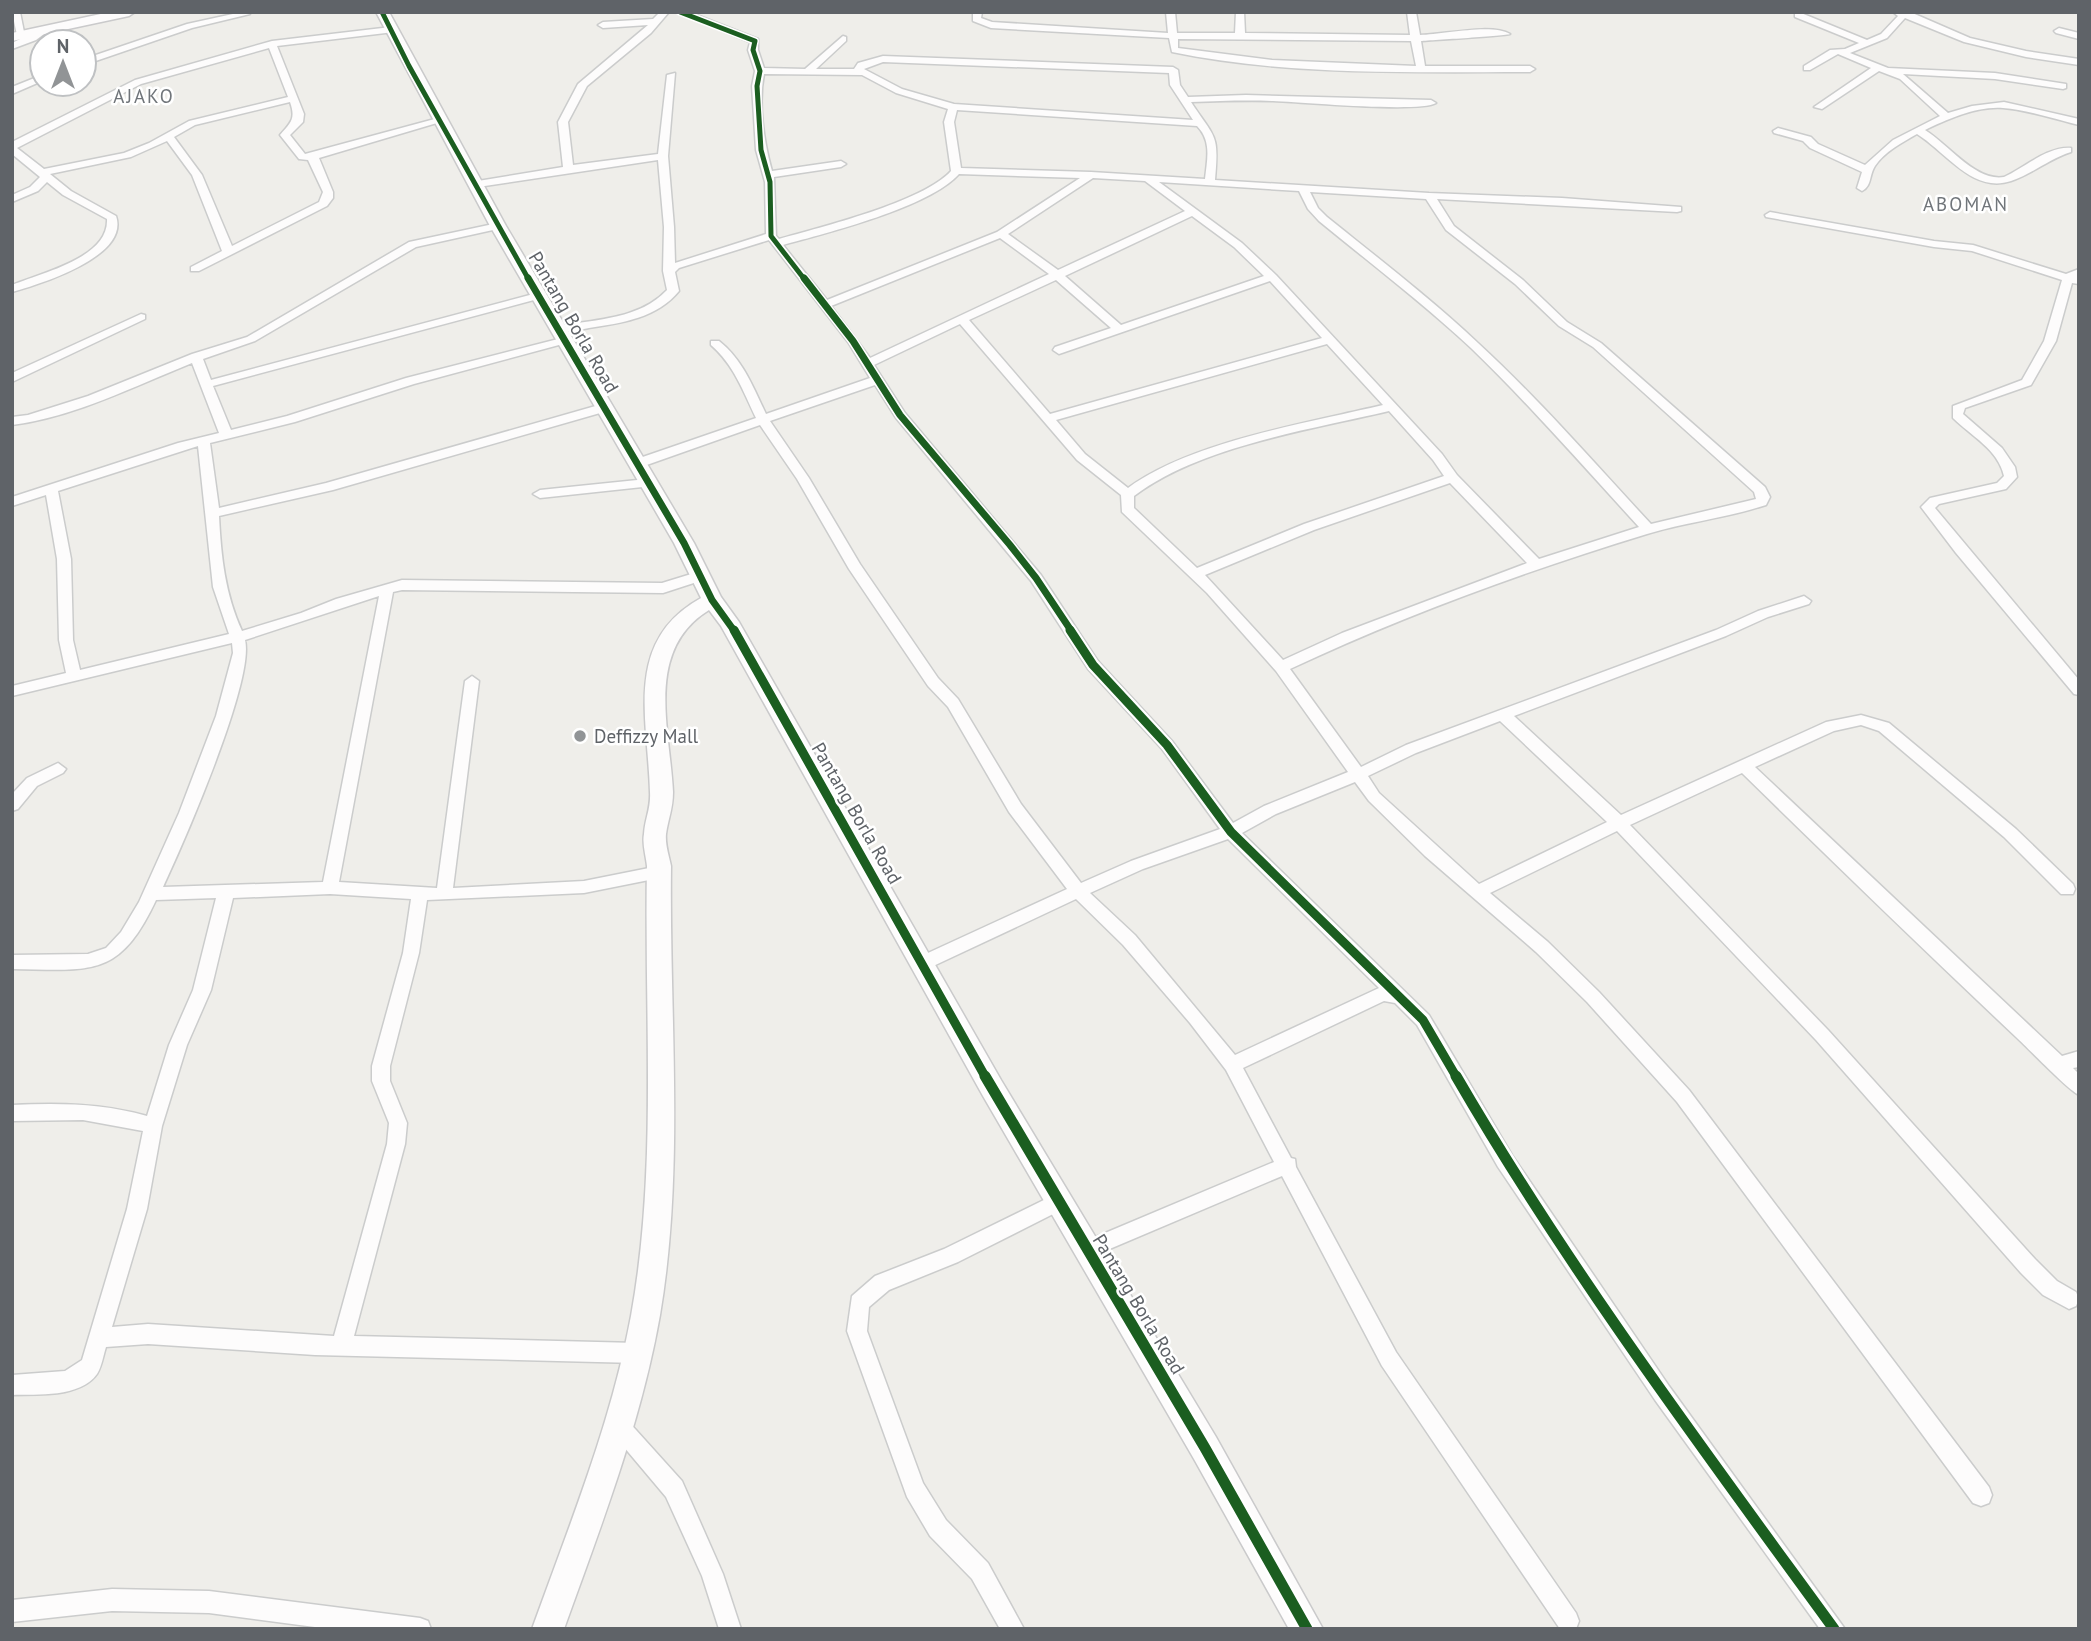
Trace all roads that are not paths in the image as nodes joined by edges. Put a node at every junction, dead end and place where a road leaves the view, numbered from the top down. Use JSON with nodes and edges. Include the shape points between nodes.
{"nodes":[{"id":1,"x":15,"y":12,"type":"edge"},
{"id":2,"x":129,"y":12,"type":"edge"},
{"id":3,"x":665,"y":12,"type":"edge"},
{"id":4,"x":680,"y":12,"type":"edge"},
{"id":5,"x":978,"y":12,"type":"edge"},
{"id":6,"x":1170,"y":12,"type":"edge"},
{"id":7,"x":1240,"y":12,"type":"edge"},
{"id":8,"x":1411,"y":12,"type":"edge"},
{"id":9,"x":246,"y":14,"type":"edge"},
{"id":10,"x":1902,"y":14,"type":"edge"},
{"id":11,"x":1798,"y":15,"type":"dead end"},
{"id":12,"x":386,"y":21,"type":"edge"},
{"id":13,"x":656,"y":22,"type":"junction"},
{"id":14,"x":603,"y":25,"type":"dead end"},
{"id":15,"x":2059,"y":31,"type":"dead end"},
{"id":16,"x":1505,"y":34,"type":"dead end"},
{"id":17,"x":1174,"y":36,"type":"junction"},
{"id":18,"x":1240,"y":36,"type":"junction"},
{"id":19,"x":2079,"y":36,"type":"edge"},
{"id":20,"x":1320,"y":37,"type":"junction"},
{"id":21,"x":1415,"y":37,"type":"junction"},
{"id":22,"x":15,"y":39,"type":"edge"},
{"id":23,"x":843,"y":39,"type":"dead end"},
{"id":24,"x":1865,"y":42,"type":"junction"},
{"id":25,"x":272,"y":44,"type":"junction"},
{"id":26,"x":1175,"y":50,"type":"junction"},
{"id":27,"x":1843,"y":51,"type":"junction"},
{"id":28,"x":98,"y":57,"type":"edge"},
{"id":29,"x":2079,"y":62,"type":"edge"},
{"id":30,"x":1326,"y":64,"type":"junction"},
{"id":31,"x":1807,"y":68,"type":"dead end"},
{"id":32,"x":1421,"y":69,"type":"junction"},
{"id":33,"x":1530,"y":69,"type":"dead end"},
{"id":34,"x":1884,"y":69,"type":"junction"},
{"id":35,"x":1173,"y":70,"type":"junction"},
{"id":36,"x":760,"y":71,"type":"junction"},
{"id":37,"x":858,"y":71,"type":"junction"},
{"id":38,"x":807,"y":72,"type":"junction"},
{"id":39,"x":673,"y":75,"type":"dead end"},
{"id":40,"x":2063,"y":86,"type":"dead end"},
{"id":41,"x":292,"y":99,"type":"junction"},
{"id":42,"x":1185,"y":100,"type":"junction"},
{"id":43,"x":1431,"y":103,"type":"dead end"},
{"id":44,"x":953,"y":107,"type":"junction"},
{"id":45,"x":1819,"y":107,"type":"dead end"},
{"id":46,"x":1947,"y":117,"type":"junction"},
{"id":47,"x":442,"y":120,"type":"junction"},
{"id":48,"x":2079,"y":122,"type":"edge"},
{"id":49,"x":1200,"y":123,"type":"junction"},
{"id":50,"x":1778,"y":131,"type":"dead end"},
{"id":51,"x":1919,"y":131,"type":"junction"},
{"id":52,"x":168,"y":136,"type":"junction"},
{"id":53,"x":12,"y":147,"type":"edge"},
{"id":54,"x":2067,"y":150,"type":"dead end"},
{"id":55,"x":315,"y":156,"type":"junction"},
{"id":56,"x":663,"y":156,"type":"junction"},
{"id":57,"x":841,"y":164,"type":"dead end"},
{"id":58,"x":568,"y":169,"type":"junction"},
{"id":59,"x":1867,"y":170,"type":"junction"},
{"id":60,"x":956,"y":171,"type":"junction"},
{"id":61,"x":43,"y":175,"type":"junction"},
{"id":62,"x":768,"y":175,"type":"junction"},
{"id":63,"x":1091,"y":175,"type":"junction"},
{"id":64,"x":1149,"y":179,"type":"junction"},
{"id":65,"x":1210,"y":182,"type":"junction"},
{"id":66,"x":478,"y":184,"type":"junction"},
{"id":67,"x":1302,"y":187,"type":"junction"},
{"id":68,"x":1862,"y":188,"type":"dead end"},
{"id":69,"x":1429,"y":196,"type":"junction"},
{"id":70,"x":12,"y":199,"type":"edge"},
{"id":71,"x":1676,"y":209,"type":"dead end"},
{"id":72,"x":1193,"y":212,"type":"junction"},
{"id":73,"x":1770,"y":215,"type":"dead end"},
{"id":74,"x":498,"y":226,"type":"junction"},
{"id":75,"x":1001,"y":234,"type":"junction"},
{"id":76,"x":774,"y":239,"type":"junction"},
{"id":77,"x":228,"y":251,"type":"junction"},
{"id":78,"x":195,"y":269,"type":"dead end"},
{"id":79,"x":669,"y":271,"type":"junction"},
{"id":80,"x":12,"y":272,"type":"edge"},
{"id":81,"x":1056,"y":274,"type":"junction"},
{"id":82,"x":1272,"y":276,"type":"junction"},
{"id":83,"x":2075,"y":277,"type":"edge"},
{"id":84,"x":26,"y":283,"type":"junction"},
{"id":85,"x":12,"y":289,"type":"edge"},
{"id":86,"x":541,"y":295,"type":"junction"},
{"id":87,"x":823,"y":305,"type":"junction"},
{"id":88,"x":141,"y":317,"type":"dead end"},
{"id":89,"x":961,"y":318,"type":"junction"},
{"id":90,"x":1119,"y":329,"type":"junction"},
{"id":91,"x":563,"y":335,"type":"junction"},
{"id":92,"x":1329,"y":340,"type":"junction"},
{"id":93,"x":715,"y":343,"type":"dead end"},
{"id":94,"x":1059,"y":349,"type":"dead end"},
{"id":95,"x":196,"y":357,"type":"junction"},
{"id":96,"x":866,"y":364,"type":"junction"},
{"id":97,"x":12,"y":378,"type":"edge"},
{"id":98,"x":876,"y":380,"type":"junction"},
{"id":99,"x":208,"y":384,"type":"junction"},
{"id":100,"x":1389,"y":407,"type":"junction"},
{"id":101,"x":603,"y":408,"type":"junction"},
{"id":102,"x":1049,"y":418,"type":"junction"},
{"id":103,"x":763,"y":420,"type":"junction"},
{"id":104,"x":12,"y":421,"type":"edge"},
{"id":105,"x":226,"y":434,"type":"junction"},
{"id":106,"x":203,"y":440,"type":"junction"},
{"id":107,"x":641,"y":474,"type":"junction"},
{"id":108,"x":1452,"y":478,"type":"junction"},
{"id":109,"x":51,"y":489,"type":"junction"},
{"id":110,"x":540,"y":494,"type":"dead end"},
{"id":111,"x":1128,"y":494,"type":"junction"},
{"id":112,"x":12,"y":502,"type":"edge"},
{"id":113,"x":211,"y":514,"type":"junction"},
{"id":114,"x":1648,"y":529,"type":"junction"},
{"id":115,"x":1536,"y":565,"type":"junction"},
{"id":116,"x":1195,"y":574,"type":"junction"},
{"id":117,"x":701,"y":576,"type":"junction"},
{"id":118,"x":387,"y":588,"type":"junction"},
{"id":119,"x":712,"y":600,"type":"junction"},
{"id":120,"x":1804,"y":601,"type":"dead end"},
{"id":121,"x":237,"y":637,"type":"junction"},
{"id":122,"x":1281,"y":667,"type":"junction"},
{"id":123,"x":74,"y":675,"type":"junction"},
{"id":124,"x":472,"y":681,"type":"dead end"},
{"id":125,"x":2079,"y":690,"type":"edge"},
{"id":126,"x":12,"y":691,"type":"edge"},
{"id":127,"x":1502,"y":714,"type":"junction"},
{"id":128,"x":1744,"y":766,"type":"junction"},
{"id":129,"x":58,"y":769,"type":"dead end"},
{"id":130,"x":1359,"y":774,"type":"junction"},
{"id":131,"x":12,"y":805,"type":"edge"},
{"id":132,"x":1620,"y":824,"type":"junction"},
{"id":133,"x":1231,"y":832,"type":"junction"},
{"id":134,"x":659,"y":872,"type":"junction"},
{"id":135,"x":330,"y":888,"type":"junction"},
{"id":136,"x":2067,"y":889,"type":"dead end"},
{"id":137,"x":226,"y":891,"type":"junction"},
{"id":138,"x":1078,"y":891,"type":"junction"},
{"id":139,"x":1479,"y":891,"type":"junction"},
{"id":140,"x":150,"y":894,"type":"junction"},
{"id":141,"x":420,"y":894,"type":"junction"},
{"id":142,"x":444,"y":895,"type":"junction"},
{"id":143,"x":12,"y":962,"type":"edge"},
{"id":144,"x":923,"y":963,"type":"junction"},
{"id":145,"x":1400,"y":997,"type":"junction"},
{"id":146,"x":2079,"y":1059,"type":"edge"},
{"id":147,"x":1232,"y":1065,"type":"junction"},
{"id":148,"x":2059,"y":1065,"type":"junction"},
{"id":149,"x":2079,"y":1087,"type":"edge"},
{"id":150,"x":12,"y":1113,"type":"edge"},
{"id":151,"x":153,"y":1126,"type":"junction"},
{"id":152,"x":1288,"y":1165,"type":"junction"},
{"id":153,"x":1058,"y":1202,"type":"junction"},
{"id":154,"x":1086,"y":1250,"type":"junction"},
{"id":155,"x":2069,"y":1299,"type":"dead end"},
{"id":156,"x":98,"y":1338,"type":"junction"},
{"id":157,"x":342,"y":1345,"type":"junction"},
{"id":158,"x":637,"y":1353,"type":"junction"},
{"id":159,"x":12,"y":1385,"type":"edge"},
{"id":160,"x":620,"y":1427,"type":"junction"},
{"id":161,"x":1981,"y":1495,"type":"dead end"},
{"id":162,"x":12,"y":1611,"type":"edge"},
{"id":163,"x":1568,"y":1621,"type":"dead end"},
{"id":164,"x":420,"y":1629,"type":"edge"},
{"id":165,"x":548,"y":1629,"type":"edge"},
{"id":166,"x":730,"y":1629,"type":"edge"},
{"id":167,"x":1013,"y":1629,"type":"edge"},
{"id":168,"x":1307,"y":1629,"type":"edge"},
{"id":169,"x":1834,"y":1629,"type":"edge"}],
"edges":[{"from":1,"to":22,"type":"street"},
{"from":2,"to":22,"type":"street"},
{"from":3,"to":13,"type":"street"},
{"from":4,"to":36,"type":"street","via":[[752,38]]},
{"from":5,"to":17,"type":"street","via":[[976,19],[991,25]]},
{"from":6,"to":17,"type":"street"},
{"from":7,"to":18,"type":"street"},
{"from":8,"to":21,"type":"street"},
{"from":9,"to":28,"type":"street","via":[[190,26]]},
{"from":10,"to":24,"type":"street","via":[[1887,33]]},
{"from":10,"to":29,"type":"street","via":[[1967,40]]},
{"from":11,"to":24,"type":"street"},
{"from":12,"to":25,"type":"street"},
{"from":12,"to":47,"type":"street","name":"Pantang Borla Road"},
{"from":13,"to":14,"type":"street"},
{"from":13,"to":58,"type":"street","via":[[583,84],[563,122]]},
{"from":15,"to":19,"type":"street"},
{"from":16,"to":21,"type":"street"},
{"from":17,"to":18,"type":"street"},
{"from":17,"to":26,"type":"street"},
{"from":18,"to":20,"type":"street"},
{"from":20,"to":21,"type":"street"},
{"from":20,"to":30,"type":"street"},
{"from":21,"to":32,"type":"street"},
{"from":23,"to":38,"type":"street"},
{"from":24,"to":27,"type":"street"},
{"from":25,"to":41,"type":"street"},
{"from":25,"to":53,"type":"street","via":[[138,82]]},
{"from":26,"to":30,"type":"street","via":[[1243,60]]},
{"from":26,"to":35,"type":"street"},
{"from":27,"to":31,"type":"street"},
{"from":27,"to":34,"type":"street"},
{"from":30,"to":32,"type":"street"},
{"from":32,"to":33,"type":"street"},
{"from":34,"to":40,"type":"street","via":[[1995,76]]},
{"from":34,"to":45,"type":"street"},
{"from":34,"to":46,"type":"street","via":[[1903,77]]},
{"from":35,"to":37,"type":"street","via":[[883,59],[861,65]]},
{"from":35,"to":42,"type":"street","via":[[1175,85]]},
{"from":36,"to":38,"type":"street"},
{"from":36,"to":62,"type":"street","via":[[761,149]]},
{"from":37,"to":38,"type":"street"},
{"from":37,"to":44,"type":"street","via":[[898,91]]},
{"from":39,"to":56,"type":"street"},
{"from":41,"to":52,"type":"street","via":[[192,123]]},
{"from":41,"to":55,"type":"street","via":[[298,122],[285,135],[303,157]]},
{"from":42,"to":43,"type":"street","via":[[1259,97]]},
{"from":42,"to":49,"type":"street"},
{"from":44,"to":49,"type":"street"},
{"from":44,"to":60,"type":"street","via":[[949,122]]},
{"from":46,"to":48,"type":"street","via":[[1992,104]]},
{"from":46,"to":51,"type":"street"},
{"from":47,"to":55,"type":"street"},
{"from":47,"to":66,"type":"street","name":"Pantang Borla Road"},
{"from":49,"to":65,"type":"street","via":[[1213,146]]},
{"from":50,"to":59,"type":"street","via":[[1807,139]]},
{"from":51,"to":54,"type":"street","via":[[1981,178],[1994,181],[2006,180]]},
{"from":51,"to":59,"type":"street","via":[[1879,156]]},
{"from":52,"to":61,"type":"street","via":[[127,155]]},
{"from":52,"to":77,"type":"street","via":[[201,181]]},
{"from":53,"to":61,"type":"street"},
{"from":55,"to":77,"type":"street","via":[[328,192],[323,204]]},
{"from":56,"to":58,"type":"street"},
{"from":56,"to":79,"type":"street"},
{"from":57,"to":62,"type":"street"},
{"from":58,"to":66,"type":"street"},
{"from":59,"to":68,"type":"street"},
{"from":60,"to":63,"type":"street"},
{"from":60,"to":76,"type":"street","via":[[950,180],[903,201],[828,229]]},
{"from":61,"to":70,"type":"street","via":[[34,189]]},
{"from":61,"to":84,"type":"street","via":[[112,218],[114,230],[106,243],[88,255]]},
{"from":62,"to":76,"type":"street"},
{"from":63,"to":64,"type":"street"},
{"from":63,"to":75,"type":"street"},
{"from":64,"to":65,"type":"street"},
{"from":64,"to":72,"type":"street"},
{"from":65,"to":67,"type":"street"},
{"from":66,"to":74,"type":"street","name":"Pantang Borla Road"},
{"from":67,"to":69,"type":"street"},
{"from":67,"to":114,"type":"street","via":[[1323,219],[1475,346]]},
{"from":69,"to":71,"type":"street"},
{"from":69,"to":114,"type":"street","via":[[1450,228],[1520,282],[1563,324],[1597,345],[1763,496],[1761,502],[1746,507]]},
{"from":72,"to":81,"type":"street"},
{"from":72,"to":82,"type":"street"},
{"from":73,"to":83,"type":"street","via":[[1972,248]]},
{"from":74,"to":86,"type":"street","name":"Pantang Borla Road"},
{"from":74,"to":95,"type":"street","via":[[413,244],[251,339]]},
{"from":75,"to":81,"type":"street"},
{"from":75,"to":87,"type":"street"},
{"from":76,"to":79,"type":"street"},
{"from":76,"to":87,"type":"street"},
{"from":77,"to":78,"type":"street"},
{"from":79,"to":91,"type":"street","via":[[673,291],[664,303]]},
{"from":80,"to":84,"type":"street"},
{"from":81,"to":89,"type":"street"},
{"from":81,"to":90,"type":"street"},
{"from":82,"to":90,"type":"street"},
{"from":82,"to":92,"type":"street"},
{"from":83,"to":125,"type":"street","via":[[2050,341],[2027,382],[1957,410],[1965,424],[1996,451],[2011,477],[2001,486],[1935,501],[1928,507]]},
{"from":84,"to":85,"type":"street"},
{"from":86,"to":91,"type":"street","name":"Pantang Borla Road"},
{"from":86,"to":99,"type":"street"},
{"from":87,"to":96,"type":"street"},
{"from":88,"to":97,"type":"street"},
{"from":89,"to":96,"type":"street"},
{"from":89,"to":102,"type":"street"},
{"from":90,"to":94,"type":"street"},
{"from":91,"to":101,"type":"street","name":"Pantang Borla Road"},
{"from":91,"to":105,"type":"street","via":[[291,419]]},
{"from":92,"to":100,"type":"street"},
{"from":92,"to":102,"type":"street"},
{"from":93,"to":103,"type":"street","via":[[740,371]]},
{"from":95,"to":99,"type":"street"},
{"from":95,"to":104,"type":"street","via":[[92,399]]},
{"from":96,"to":98,"type":"street"},
{"from":98,"to":103,"type":"street"},
{"from":98,"to":133,"type":"street","via":[[906,423],[1036,578],[1093,666],[1167,745]]},
{"from":99,"to":105,"type":"street"},
{"from":100,"to":108,"type":"street"},
{"from":100,"to":111,"type":"street","via":[[1235,446],[1144,480]]},
{"from":101,"to":107,"type":"street","name":"Pantang Borla Road"},
{"from":101,"to":113,"type":"street","via":[[328,487]]},
{"from":102,"to":111,"type":"street","via":[[1085,461]]},
{"from":103,"to":107,"type":"street"},
{"from":103,"to":138,"type":"street","via":[[876,601],[953,703],[1015,808]]},
{"from":105,"to":106,"type":"street"},
{"from":106,"to":109,"type":"street"},
{"from":106,"to":113,"type":"street"},
{"from":107,"to":110,"type":"street"},
{"from":107,"to":117,"type":"street","name":"Pantang Borla Road"},
{"from":108,"to":115,"type":"street"},
{"from":108,"to":116,"type":"street","via":[[1309,527]]},
{"from":109,"to":112,"type":"street"},
{"from":109,"to":123,"type":"street","via":[[64,559],[65,640]]},
{"from":111,"to":116,"type":"street","via":[[1127,509]]},
{"from":113,"to":121,"type":"street","via":[[225,608]]},
{"from":114,"to":115,"type":"street"},
{"from":115,"to":122,"type":"street","via":[[1348,636]]},
{"from":116,"to":122,"type":"street"},
{"from":117,"to":118,"type":"street","via":[[663,588]]},
{"from":117,"to":119,"type":"street","name":"Pantang Borla Road"},
{"from":118,"to":121,"type":"street"},
{"from":118,"to":135,"type":"street"},
{"from":119,"to":134,"type":"street","via":[[682,620],[663,648],[656,720],[663,811],[655,834]]},
{"from":119,"to":144,"type":"street","name":"Pantang Borla Road"},
{"from":120,"to":127,"type":"street"},
{"from":121,"to":123,"type":"street"},
{"from":121,"to":140,"type":"street","via":[[240,652],[235,675],[207,767]]},
{"from":122,"to":130,"type":"street"},
{"from":123,"to":126,"type":"street"},
{"from":124,"to":142,"type":"street"},
{"from":127,"to":130,"type":"street"},
{"from":127,"to":132,"type":"street"},
{"from":128,"to":132,"type":"street"},
{"from":128,"to":136,"type":"street","via":[[1843,721],[1884,727],[2010,833]]},
{"from":128,"to":148,"type":"street"},
{"from":129,"to":131,"type":"street","via":[[32,782]]},
{"from":130,"to":133,"type":"street","via":[[1270,810]]},
{"from":130,"to":139,"type":"street","via":[[1374,797],[1421,843]]},
{"from":132,"to":139,"type":"street"},
{"from":132,"to":155,"type":"street","via":[[1822,1035],[2028,1266]]},
{"from":133,"to":138,"type":"street"},
{"from":133,"to":145,"type":"street"},
{"from":134,"to":142,"type":"street","via":[[584,887]]},
{"from":134,"to":158,"type":"street","via":[[657,1205],[652,1269]]},
{"from":135,"to":137,"type":"street"},
{"from":135,"to":141,"type":"street"},
{"from":137,"to":140,"type":"street"},
{"from":137,"to":151,"type":"street","via":[[202,990],[178,1045]]},
{"from":138,"to":144,"type":"street"},
{"from":138,"to":147,"type":"street","via":[[1129,940]]},
{"from":139,"to":161,"type":"street","via":[[1593,997],[1684,1096]]},
{"from":140,"to":143,"type":"street","via":[[132,930],[114,952],[87,962]]},
{"from":141,"to":142,"type":"street"},
{"from":141,"to":157,"type":"street","via":[[411,953],[381,1066],[381,1082],[398,1123],[396,1144]]},
{"from":144,"to":153,"type":"street","name":"Pantang Borla Road"},
{"from":145,"to":147,"type":"street","via":[[1382,994]]},
{"from":145,"to":169,"type":"street","via":[[1423,1020],[1505,1161],[1662,1393]]},
{"from":146,"to":148,"type":"street"},
{"from":147,"to":152,"type":"street"},
{"from":148,"to":149,"type":"street"},
{"from":150,"to":151,"type":"street","via":[[87,1110],[119,1114]]},
{"from":151,"to":156,"type":"street","via":[[136,1209]]},
{"from":152,"to":154,"type":"street"},
{"from":152,"to":163,"type":"street","via":[[1389,1359]]},
{"from":153,"to":154,"type":"street","name":"Pantang Borla Road"},
{"from":153,"to":167,"type":"street","via":[[951,1256],[882,1283],[859,1303],[857,1331],[915,1489],[938,1528],[980,1571]]},
{"from":154,"to":168,"type":"street","name":"Pantang Borla Road"},
{"from":156,"to":157,"type":"street","via":[[148,1335]]},
{"from":156,"to":159,"type":"street","via":[[84,1375]]},
{"from":157,"to":158,"type":"street"},
{"from":158,"to":160,"type":"street"},
{"from":160,"to":165,"type":"street"},
{"from":160,"to":166,"type":"street","via":[[674,1489],[712,1574]]},
{"from":162,"to":164,"type":"street","via":[[112,1600],[209,1602]]}]}
